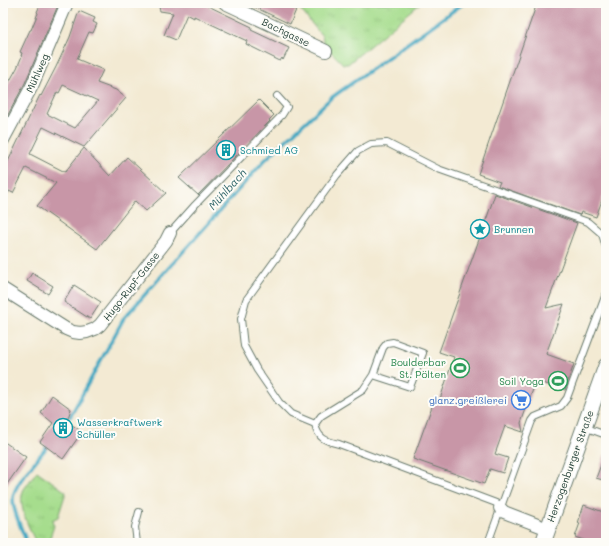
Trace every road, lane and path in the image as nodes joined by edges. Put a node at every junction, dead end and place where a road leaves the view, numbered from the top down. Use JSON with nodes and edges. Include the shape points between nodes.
{"nodes":[{"id":1,"x":67,"y":3,"type":"edge"},
{"id":2,"x":225,"y":3,"type":"edge"},
{"id":3,"x":326,"y":51,"type":"dead end"},
{"id":4,"x":277,"y":96,"type":"dead end"},
{"id":5,"x":3,"y":140,"type":"edge"},
{"id":6,"x":170,"y":233,"type":"joint"},
{"id":7,"x":606,"y":247,"type":"edge"},
{"id":8,"x":3,"y":289,"type":"edge"},
{"id":9,"x":606,"y":294,"type":"edge"},
{"id":10,"x":606,"y":366,"type":"edge"},
{"id":11,"x":373,"y":375,"type":"junction"},
{"id":12,"x":315,"y":424,"type":"junction"},
{"id":13,"x":584,"y":427,"type":"junction"},
{"id":14,"x":606,"y":435,"type":"edge"},
{"id":15,"x":500,"y":508,"type":"junction"},
{"id":16,"x":139,"y":512,"type":"dead end"},
{"id":17,"x":548,"y":529,"type":"junction"},
{"id":18,"x":137,"y":543,"type":"edge"},
{"id":19,"x":488,"y":543,"type":"edge"},
{"id":20,"x":543,"y":543,"type":"edge"}],
"edges":[{"from":1,"to":5,"type":"street","name":"Mühlweg","via":[[32,86]]},
{"from":2,"to":3,"type":"street","name":"Bachgasse"},
{"from":4,"to":6,"type":"lane","via":[[287,107],[282,115]]},
{"from":6,"to":8,"type":"street","name":"Hugo-Rupf-Gasse","via":[[100,325],[87,332],[66,329]]},
{"from":7,"to":12,"type":"lane","via":[[602,234],[588,222],[438,169],[387,143],[371,144],[358,151],[337,175],[246,300],[241,319],[244,346],[279,402],[291,414]]},
{"from":9,"to":15,"type":"lane","via":[[567,398],[561,406],[535,417],[532,421]]},
{"from":10,"to":13,"type":"street","name":"Herzogenburger Straße"},
{"from":11,"to":11,"type":"lane","via":[[410,388],[423,354],[393,342],[387,343],[382,348]]},
{"from":11,"to":12,"type":"lane","via":[[363,390],[321,416]]},
{"from":12,"to":15,"type":"lane","via":[[316,430],[324,440],[496,503]]},
{"from":13,"to":14,"type":"lane"},
{"from":13,"to":17,"type":"street","name":"Herzogenburger Straße"},
{"from":15,"to":17,"type":"street","via":[[504,512]]},
{"from":15,"to":19,"type":"lane"},
{"from":16,"to":18,"type":"lane","via":[[135,527]]},
{"from":17,"to":20,"type":"street","name":"Herzogenburger Straße"}]}
